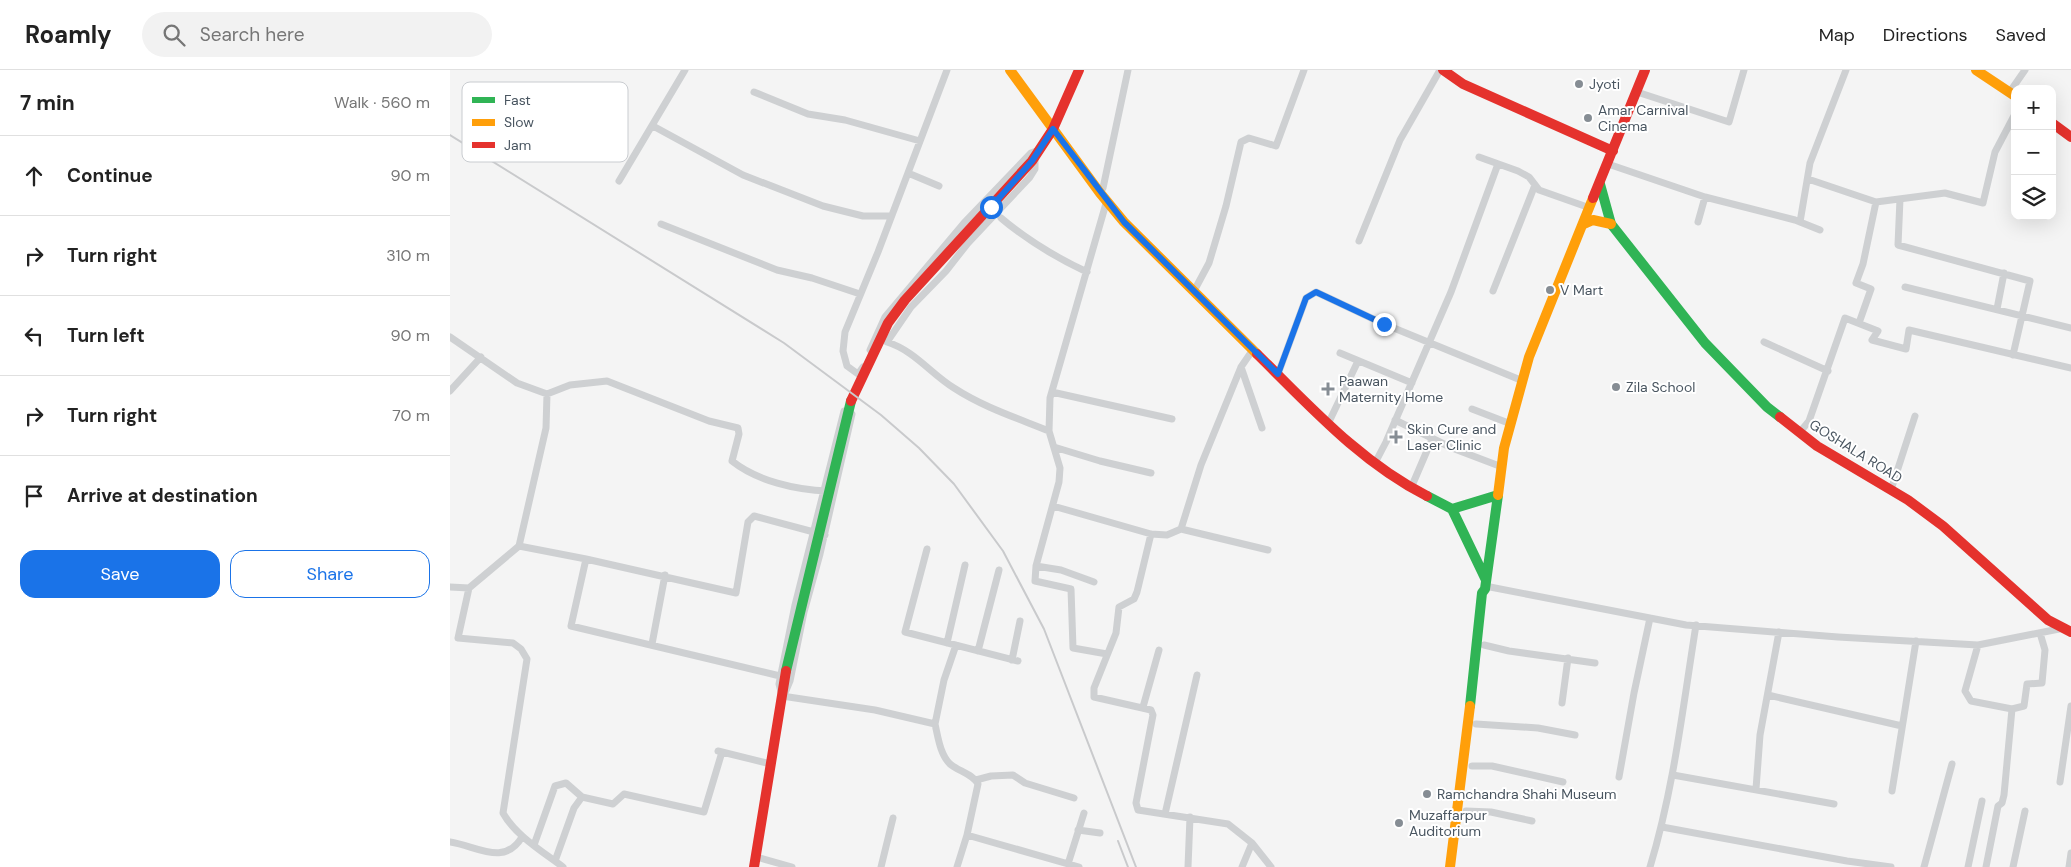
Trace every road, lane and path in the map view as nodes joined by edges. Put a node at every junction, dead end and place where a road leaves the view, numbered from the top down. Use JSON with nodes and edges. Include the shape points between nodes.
{"nodes":[{"id":1,"x":685,"y":70,"type":"edge"},
{"id":2,"x":947,"y":70,"type":"edge"},
{"id":3,"x":1010,"y":70,"type":"edge"},
{"id":4,"x":1079,"y":70,"type":"edge"},
{"id":5,"x":1128,"y":70,"type":"edge"},
{"id":6,"x":1304,"y":70,"type":"edge"},
{"id":7,"x":1441,"y":70,"type":"edge"},
{"id":8,"x":1645,"y":70,"type":"edge"},
{"id":9,"x":1744,"y":70,"type":"edge"},
{"id":10,"x":1846,"y":70,"type":"edge"},
{"id":11,"x":1976,"y":70,"type":"edge"},
{"id":12,"x":2025,"y":70,"type":"edge"},
{"id":13,"x":2017,"y":85,"type":"edge"},
{"id":14,"x":754,"y":92,"type":"dead end"},
{"id":15,"x":1637,"y":92,"type":"junction"},
{"id":16,"x":2011,"y":93,"type":"edge"},
{"id":17,"x":2011,"y":122,"type":"edge"},
{"id":18,"x":653,"y":126,"type":"junction"},
{"id":19,"x":2056,"y":126,"type":"edge"},
{"id":20,"x":1053,"y":129,"type":"junction"},
{"id":21,"x":2071,"y":137,"type":"edge"},
{"id":22,"x":920,"y":141,"type":"junction"},
{"id":23,"x":1613,"y":151,"type":"junction"},
{"id":24,"x":1035,"y":156,"type":"junction"},
{"id":25,"x":1479,"y":157,"type":"dead end"},
{"id":26,"x":1498,"y":164,"type":"junction"},
{"id":27,"x":1608,"y":164,"type":"junction"},
{"id":28,"x":908,"y":173,"type":"junction"},
{"id":29,"x":1808,"y":179,"type":"junction"},
{"id":30,"x":619,"y":181,"type":"dead end"},
{"id":31,"x":1600,"y":184,"type":"junction"},
{"id":32,"x":1535,"y":185,"type":"junction"},
{"id":33,"x":939,"y":186,"type":"dead end"},
{"id":34,"x":1103,"y":197,"type":"junction"},
{"id":35,"x":1705,"y":197,"type":"junction"},
{"id":36,"x":1900,"y":199,"type":"junction"},
{"id":37,"x":1876,"y":202,"type":"junction"},
{"id":38,"x":1590,"y":208,"type":"junction"},
{"id":39,"x":891,"y":216,"type":"junction"},
{"id":40,"x":1001,"y":218,"type":"dead end"},
{"id":41,"x":1698,"y":222,"type":"dead end"},
{"id":42,"x":1800,"y":222,"type":"junction"},
{"id":43,"x":661,"y":224,"type":"dead end"},
{"id":44,"x":1584,"y":224,"type":"junction"},
{"id":45,"x":1611,"y":224,"type":"junction"},
{"id":46,"x":1820,"y":230,"type":"dead end"},
{"id":47,"x":1359,"y":241,"type":"dead end"},
{"id":48,"x":1087,"y":272,"type":"junction"},
{"id":49,"x":2004,"y":274,"type":"junction"},
{"id":50,"x":1904,"y":287,"type":"dead end"},
{"id":51,"x":1194,"y":291,"type":"junction"},
{"id":52,"x":1493,"y":291,"type":"dead end"},
{"id":53,"x":860,"y":294,"type":"junction"},
{"id":54,"x":1997,"y":309,"type":"junction"},
{"id":55,"x":2023,"y":315,"type":"junction"},
{"id":56,"x":1859,"y":323,"type":"junction"},
{"id":57,"x":2071,"y":328,"type":"edge"},
{"id":58,"x":450,"y":337,"type":"edge"},
{"id":59,"x":1428,"y":342,"type":"junction"},
{"id":60,"x":1764,"y":342,"type":"dead end"},
{"id":61,"x":1252,"y":351,"type":"junction"},
{"id":62,"x":1340,"y":352,"type":"dead end"},
{"id":63,"x":2013,"y":355,"type":"junction"},
{"id":64,"x":481,"y":357,"type":"junction"},
{"id":65,"x":1358,"y":361,"type":"junction"},
{"id":66,"x":1240,"y":368,"type":"junction"},
{"id":67,"x":2071,"y":368,"type":"edge"},
{"id":68,"x":1828,"y":371,"type":"junction"},
{"id":69,"x":1278,"y":374,"type":"junction"},
{"id":70,"x":1523,"y":381,"type":"junction"},
{"id":71,"x":1412,"y":383,"type":"junction"},
{"id":72,"x":450,"y":391,"type":"edge"},
{"id":73,"x":1052,"y":392,"type":"junction"},
{"id":74,"x":547,"y":394,"type":"junction"},
{"id":75,"x":1472,"y":409,"type":"dead end"},
{"id":76,"x":1915,"y":416,"type":"dead end"},
{"id":77,"x":1172,"y":419,"type":"dead end"},
{"id":78,"x":1395,"y":420,"type":"junction"},
{"id":79,"x":1328,"y":424,"type":"junction"},
{"id":80,"x":1511,"y":424,"type":"junction"},
{"id":81,"x":1262,"y":428,"type":"dead end"},
{"id":82,"x":1049,"y":430,"type":"junction"},
{"id":83,"x":1800,"y":432,"type":"junction"},
{"id":84,"x":1432,"y":439,"type":"junction"},
{"id":85,"x":1054,"y":447,"type":"junction"},
{"id":86,"x":1375,"y":462,"type":"junction"},
{"id":87,"x":1502,"y":467,"type":"junction"},
{"id":88,"x":1151,"y":473,"type":"dead end"},
{"id":89,"x":1411,"y":488,"type":"junction"},
{"id":90,"x":1892,"y":490,"type":"junction"},
{"id":91,"x":824,"y":491,"type":"junction"},
{"id":92,"x":835,"y":492,"type":"junction"},
{"id":93,"x":1498,"y":495,"type":"junction"},
{"id":94,"x":1053,"y":506,"type":"junction"},
{"id":95,"x":1452,"y":509,"type":"junction"},
{"id":96,"x":1181,"y":528,"type":"junction"},
{"id":97,"x":814,"y":532,"type":"junction"},
{"id":98,"x":1151,"y":534,"type":"junction"},
{"id":99,"x":825,"y":535,"type":"junction"},
{"id":100,"x":519,"y":546,"type":"junction"},
{"id":101,"x":927,"y":548,"type":"dead end"},
{"id":102,"x":1268,"y":550,"type":"dead end"},
{"id":103,"x":586,"y":559,"type":"junction"},
{"id":104,"x":965,"y":565,"type":"dead end"},
{"id":105,"x":1036,"y":566,"type":"junction"},
{"id":106,"x":999,"y":570,"type":"dead end"},
{"id":107,"x":665,"y":575,"type":"junction"},
{"id":108,"x":1094,"y":582,"type":"dead end"},
{"id":109,"x":1485,"y":585,"type":"junction"},
{"id":110,"x":450,"y":587,"type":"edge"},
{"id":111,"x":469,"y":588,"type":"junction"},
{"id":112,"x":1650,"y":618,"type":"junction"},
{"id":113,"x":1020,"y":621,"type":"dead end"},
{"id":114,"x":1696,"y":625,"type":"junction"},
{"id":115,"x":2067,"y":630,"type":"edge"},
{"id":116,"x":1779,"y":632,"type":"junction"},
{"id":117,"x":2040,"y":633,"type":"junction"},
{"id":118,"x":1916,"y":642,"type":"junction"},
{"id":119,"x":947,"y":643,"type":"junction"},
{"id":120,"x":652,"y":644,"type":"junction"},
{"id":121,"x":956,"y":645,"type":"junction"},
{"id":122,"x":1484,"y":645,"type":"junction"},
{"id":123,"x":1978,"y":645,"type":"junction"},
{"id":124,"x":1159,"y":650,"type":"dead end"},
{"id":125,"x":978,"y":651,"type":"junction"},
{"id":126,"x":1107,"y":654,"type":"junction"},
{"id":127,"x":1568,"y":658,"type":"junction"},
{"id":128,"x":1595,"y":663,"type":"dead end"},
{"id":129,"x":1197,"y":675,"type":"dead end"},
{"id":130,"x":782,"y":686,"type":"junction"},
{"id":131,"x":1768,"y":695,"type":"junction"},
{"id":132,"x":1562,"y":703,"type":"dead end"},
{"id":133,"x":2071,"y":706,"type":"edge"},
{"id":134,"x":1143,"y":707,"type":"junction"},
{"id":135,"x":2012,"y":710,"type":"junction"},
{"id":136,"x":935,"y":724,"type":"junction"},
{"id":137,"x":1476,"y":724,"type":"junction"},
{"id":138,"x":1902,"y":726,"type":"junction"},
{"id":139,"x":1575,"y":735,"type":"dead end"},
{"id":140,"x":771,"y":764,"type":"junction"},
{"id":141,"x":1952,"y":764,"type":"dead end"},
{"id":142,"x":1472,"y":766,"type":"junction"},
{"id":143,"x":1673,"y":775,"type":"junction"},
{"id":144,"x":1619,"y":777,"type":"dead end"},
{"id":145,"x":976,"y":780,"type":"junction"},
{"id":146,"x":1563,"y":782,"type":"dead end"},
{"id":147,"x":2060,"y":782,"type":"dead end"},
{"id":148,"x":1756,"y":789,"type":"junction"},
{"id":149,"x":1892,"y":791,"type":"dead end"},
{"id":150,"x":582,"y":797,"type":"junction"},
{"id":151,"x":1074,"y":798,"type":"dead end"},
{"id":152,"x":1982,"y":802,"type":"dead end"},
{"id":153,"x":1834,"y":804,"type":"dead end"},
{"id":154,"x":1466,"y":811,"type":"junction"},
{"id":155,"x":2024,"y":811,"type":"dead end"},
{"id":156,"x":1084,"y":813,"type":"dead end"},
{"id":157,"x":1165,"y":814,"type":"junction"},
{"id":158,"x":1190,"y":817,"type":"junction"},
{"id":159,"x":893,"y":818,"type":"dead end"},
{"id":160,"x":1532,"y":821,"type":"dead end"},
{"id":161,"x":1662,"y":827,"type":"junction"},
{"id":162,"x":1078,"y":830,"type":"junction"},
{"id":163,"x":1100,"y":833,"type":"dead end"},
{"id":164,"x":967,"y":835,"type":"junction"},
{"id":165,"x":522,"y":837,"type":"junction"},
{"id":166,"x":450,"y":842,"type":"edge"},
{"id":167,"x":1252,"y":843,"type":"junction"},
{"id":168,"x":534,"y":845,"type":"junction"},
{"id":169,"x":2071,"y":853,"type":"edge"},
{"id":170,"x":555,"y":861,"type":"junction"},
{"id":171,"x":755,"y":862,"type":"edge"},
{"id":172,"x":1068,"y":864,"type":"junction"},
{"id":173,"x":563,"y":867,"type":"edge"},
{"id":174,"x":792,"y":867,"type":"edge"},
{"id":175,"x":881,"y":867,"type":"edge"},
{"id":176,"x":957,"y":867,"type":"edge"},
{"id":177,"x":1078,"y":867,"type":"edge"},
{"id":178,"x":1188,"y":867,"type":"edge"},
{"id":179,"x":1242,"y":867,"type":"edge"},
{"id":180,"x":1271,"y":867,"type":"edge"},
{"id":181,"x":1450,"y":867,"type":"edge"},
{"id":182,"x":1457,"y":867,"type":"edge"},
{"id":183,"x":1650,"y":867,"type":"edge"},
{"id":184,"x":1892,"y":867,"type":"edge"},
{"id":185,"x":1924,"y":867,"type":"edge"},
{"id":186,"x":1968,"y":867,"type":"edge"},
{"id":187,"x":1986,"y":867,"type":"edge"},
{"id":188,"x":2013,"y":867,"type":"edge"},
{"id":189,"x":2069,"y":867,"type":"edge"}],
"edges":[{"from":1,"to":18,"type":"street"},
{"from":2,"to":22,"type":"street"},
{"from":3,"to":20,"type":"main road"},
{"from":4,"to":20,"type":"main road"},
{"from":5,"to":34,"type":"street"},
{"from":6,"to":51,"type":"street","via":[[1276,146],[1249,138],[1241,142],[1209,262]]},
{"from":7,"to":23,"type":"main road","via":[[1464,84]]},
{"from":7,"to":47,"type":"street","via":[[1400,140]]},
{"from":8,"to":15,"type":"main road"},
{"from":9,"to":15,"type":"street","via":[[1729,122]]},
{"from":10,"to":29,"type":"street","via":[[1810,163]]},
{"from":11,"to":16,"type":"main road"},
{"from":12,"to":13,"type":"street"},
{"from":14,"to":22,"type":"street","via":[[808,114],[845,120]]},
{"from":15,"to":23,"type":"main road"},
{"from":17,"to":36,"type":"street","via":[[1995,152],[1983,202],[1945,193]]},
{"from":18,"to":30,"type":"street"},
{"from":18,"to":39,"type":"street","via":[[743,174],[823,206],[863,216]]},
{"from":19,"to":21,"type":"main road"},
{"from":20,"to":24,"type":"main road"},
{"from":20,"to":34,"type":"main road"},
{"from":22,"to":28,"type":"street"},
{"from":23,"to":27,"type":"main road"},
{"from":24,"to":53,"type":"street","via":[[1030,154],[964,223],[885,316],[858,374],[847,366],[843,351],[845,332]]},
{"from":24,"to":82,"type":"street","via":[[1035,169],[1030,177],[911,307],[887,342],[904,348],[953,388],[994,409]]},
{"from":24,"to":130,"type":"main road","via":[[905,300],[888,323],[858,382],[844,426]]},
{"from":25,"to":26,"type":"street"},
{"from":26,"to":32,"type":"street","via":[[1529,177]]},
{"from":26,"to":59,"type":"street","via":[[1457,276]]},
{"from":27,"to":31,"type":"main road"},
{"from":27,"to":35,"type":"street"},
{"from":28,"to":33,"type":"street"},
{"from":28,"to":39,"type":"street"},
{"from":29,"to":37,"type":"street"},
{"from":29,"to":42,"type":"street"},
{"from":31,"to":38,"type":"main road"},
{"from":31,"to":45,"type":"main road"},
{"from":32,"to":38,"type":"street","via":[[1546,193]]},
{"from":32,"to":52,"type":"street"},
{"from":34,"to":48,"type":"street"},
{"from":34,"to":51,"type":"main road"},
{"from":35,"to":41,"type":"street"},
{"from":35,"to":42,"type":"street"},
{"from":36,"to":37,"type":"street"},
{"from":36,"to":49,"type":"street","via":[[1898,245]]},
{"from":37,"to":56,"type":"street","via":[[1856,284],[1871,289]]},
{"from":38,"to":44,"type":"main road"},
{"from":39,"to":53,"type":"street"},
{"from":40,"to":48,"type":"street","via":[[1052,256]]},
{"from":42,"to":46,"type":"street"},
{"from":43,"to":53,"type":"street","via":[[777,270]]},
{"from":44,"to":45,"type":"main road","via":[[1593,220]]},
{"from":44,"to":70,"type":"main road","via":[[1529,357]]},
{"from":45,"to":83,"type":"main road","name":"GOSHALA ROAD","via":[[1705,343],[1767,407]]},
{"from":48,"to":73,"type":"street"},
{"from":49,"to":54,"type":"street"},
{"from":49,"to":55,"type":"street","via":[[2030,281]]},
{"from":50,"to":54,"type":"street"},
{"from":51,"to":61,"type":"main road"},
{"from":54,"to":55,"type":"street"},
{"from":55,"to":57,"type":"street"},
{"from":55,"to":63,"type":"street"},
{"from":56,"to":63,"type":"street","via":[[1878,331],[1872,340],[1906,349],[1909,330]]},
{"from":56,"to":68,"type":"street","via":[[1845,318]]},
{"from":58,"to":64,"type":"street"},
{"from":59,"to":69,"type":"street","via":[[1316,292],[1306,298]]},
{"from":59,"to":70,"type":"street"},
{"from":59,"to":71,"type":"street"},
{"from":60,"to":68,"type":"street"},
{"from":61,"to":66,"type":"street"},
{"from":61,"to":69,"type":"main road"},
{"from":62,"to":65,"type":"street"},
{"from":63,"to":67,"type":"street"},
{"from":64,"to":72,"type":"street"},
{"from":64,"to":74,"type":"street","via":[[517,383]]},
{"from":65,"to":71,"type":"street"},
{"from":65,"to":79,"type":"street"},
{"from":66,"to":81,"type":"street"},
{"from":66,"to":96,"type":"street","via":[[1201,465]]},
{"from":68,"to":83,"type":"street","via":[[1809,421]]},
{"from":69,"to":79,"type":"main road"},
{"from":70,"to":80,"type":"main road"},
{"from":71,"to":78,"type":"street"},
{"from":73,"to":77,"type":"street"},
{"from":73,"to":82,"type":"street"},
{"from":74,"to":91,"type":"street","via":[[570,385],[607,381],[709,421],[738,428],[732,461],[746,472],[808,491]]},
{"from":74,"to":100,"type":"street","via":[[546,428]]},
{"from":75,"to":80,"type":"street"},
{"from":76,"to":90,"type":"street"},
{"from":78,"to":84,"type":"street"},
{"from":78,"to":86,"type":"street"},
{"from":79,"to":86,"type":"main road","via":[[1347,443]]},
{"from":80,"to":87,"type":"main road"},
{"from":82,"to":85,"type":"street"},
{"from":83,"to":90,"type":"main road","name":"GOSHALA ROAD","via":[[1817,446]]},
{"from":84,"to":87,"type":"street"},
{"from":84,"to":89,"type":"street"},
{"from":85,"to":88,"type":"street"},
{"from":85,"to":94,"type":"street","via":[[1060,468]]},
{"from":86,"to":89,"type":"main road"},
{"from":87,"to":93,"type":"main road"},
{"from":89,"to":95,"type":"main road"},
{"from":90,"to":115,"type":"main road","name":"GOSHALA ROAD","via":[[1943,526],[2048,620]]},
{"from":91,"to":92,"type":"street"},
{"from":91,"to":92,"type":"street","via":[[844,411],[852,414]]},
{"from":91,"to":97,"type":"street"},
{"from":92,"to":99,"type":"street"},
{"from":93,"to":95,"type":"main road"},
{"from":93,"to":109,"type":"main road"},
{"from":94,"to":98,"type":"street"},
{"from":94,"to":105,"type":"street"},
{"from":95,"to":109,"type":"main road"},
{"from":96,"to":98,"type":"street","via":[[1167,535]]},
{"from":96,"to":102,"type":"street"},
{"from":97,"to":99,"type":"street"},
{"from":97,"to":107,"type":"street","via":[[754,516],[750,518],[736,593]]},
{"from":97,"to":130,"type":"street"},
{"from":98,"to":126,"type":"street","via":[[1137,592],[1134,599],[1119,607],[1116,633]]},
{"from":99,"to":130,"type":"street","via":[[786,693]]},
{"from":100,"to":103,"type":"street"},
{"from":100,"to":111,"type":"street"},
{"from":101,"to":119,"type":"street","via":[[905,632]]},
{"from":103,"to":107,"type":"street"},
{"from":103,"to":120,"type":"street","via":[[570,626]]},
{"from":104,"to":119,"type":"street"},
{"from":105,"to":108,"type":"street","via":[[1061,570]]},
{"from":105,"to":126,"type":"street","via":[[1036,581],[1071,588],[1073,648]]},
{"from":106,"to":125,"type":"street"},
{"from":107,"to":120,"type":"street"},
{"from":109,"to":112,"type":"street"},
{"from":109,"to":122,"type":"main road","via":[[1488,592]]},
{"from":109,"to":181,"type":"main road"},
{"from":110,"to":111,"type":"street"},
{"from":111,"to":165,"type":"street","via":[[458,638],[513,643],[527,660],[503,813]]},
{"from":112,"to":114,"type":"street"},
{"from":112,"to":144,"type":"street"},
{"from":113,"to":125,"type":"street","via":[[1015,661]]},
{"from":114,"to":116,"type":"street"},
{"from":114,"to":143,"type":"street"},
{"from":115,"to":117,"type":"street"},
{"from":116,"to":118,"type":"street"},
{"from":116,"to":131,"type":"street"},
{"from":117,"to":123,"type":"street"},
{"from":117,"to":135,"type":"street","via":[[2045,650],[2042,682],[2027,684],[2024,706]]},
{"from":118,"to":123,"type":"street"},
{"from":118,"to":138,"type":"street"},
{"from":119,"to":121,"type":"street"},
{"from":120,"to":130,"type":"street"},
{"from":121,"to":125,"type":"street"},
{"from":121,"to":136,"type":"street","via":[[944,680]]},
{"from":122,"to":127,"type":"street","via":[[1509,652]]},
{"from":122,"to":137,"type":"main road"},
{"from":123,"to":135,"type":"street","via":[[1965,691],[1971,701]]},
{"from":124,"to":134,"type":"street"},
{"from":126,"to":134,"type":"street","via":[[1094,688],[1094,697]]},
{"from":127,"to":128,"type":"street"},
{"from":127,"to":132,"type":"street"},
{"from":129,"to":157,"type":"street"},
{"from":130,"to":136,"type":"street"},
{"from":130,"to":140,"type":"main road"},
{"from":131,"to":138,"type":"street"},
{"from":131,"to":148,"type":"street","via":[[1760,735]]},
{"from":133,"to":147,"type":"street"},
{"from":134,"to":157,"type":"street","via":[[1151,710],[1153,715],[1136,803],[1138,810]]},
{"from":135,"to":187,"type":"street","via":[[2004,795],[1998,806]]},
{"from":136,"to":145,"type":"street","via":[[945,758]]},
{"from":137,"to":139,"type":"street","via":[[1538,728]]},
{"from":137,"to":142,"type":"main road"},
{"from":138,"to":149,"type":"street"},
{"from":140,"to":150,"type":"street","via":[[720,751],[704,812],[624,794],[613,804]]},
{"from":140,"to":171,"type":"main road"},
{"from":141,"to":185,"type":"street"},
{"from":142,"to":146,"type":"street","via":[[1492,766]]},
{"from":142,"to":154,"type":"main road"},
{"from":143,"to":148,"type":"street"},
{"from":143,"to":161,"type":"street"},
{"from":145,"to":151,"type":"street","via":[[1008,774],[1025,783]]},
{"from":145,"to":164,"type":"street","via":[[978,784]]},
{"from":148,"to":153,"type":"street"},
{"from":150,"to":168,"type":"street","via":[[566,783],[554,786]]},
{"from":150,"to":170,"type":"street","via":[[574,808]]},
{"from":152,"to":186,"type":"street"},
{"from":154,"to":160,"type":"street","via":[[1490,812]]},
{"from":154,"to":182,"type":"main road"},
{"from":155,"to":188,"type":"street"},
{"from":156,"to":162,"type":"street"},
{"from":157,"to":158,"type":"street"},
{"from":158,"to":167,"type":"street","via":[[1228,824]]},
{"from":158,"to":178,"type":"street"},
{"from":159,"to":175,"type":"street"},
{"from":161,"to":183,"type":"street"},
{"from":161,"to":184,"type":"street"},
{"from":162,"to":163,"type":"street"},
{"from":162,"to":172,"type":"street"},
{"from":164,"to":172,"type":"street"},
{"from":164,"to":176,"type":"street"},
{"from":165,"to":166,"type":"street","via":[[515,849],[504,854]]},
{"from":165,"to":168,"type":"street"},
{"from":167,"to":179,"type":"street"},
{"from":167,"to":180,"type":"street"},
{"from":168,"to":170,"type":"street"},
{"from":169,"to":189,"type":"street"},
{"from":170,"to":173,"type":"street"},
{"from":171,"to":174,"type":"street"},
{"from":172,"to":177,"type":"street"}]}
